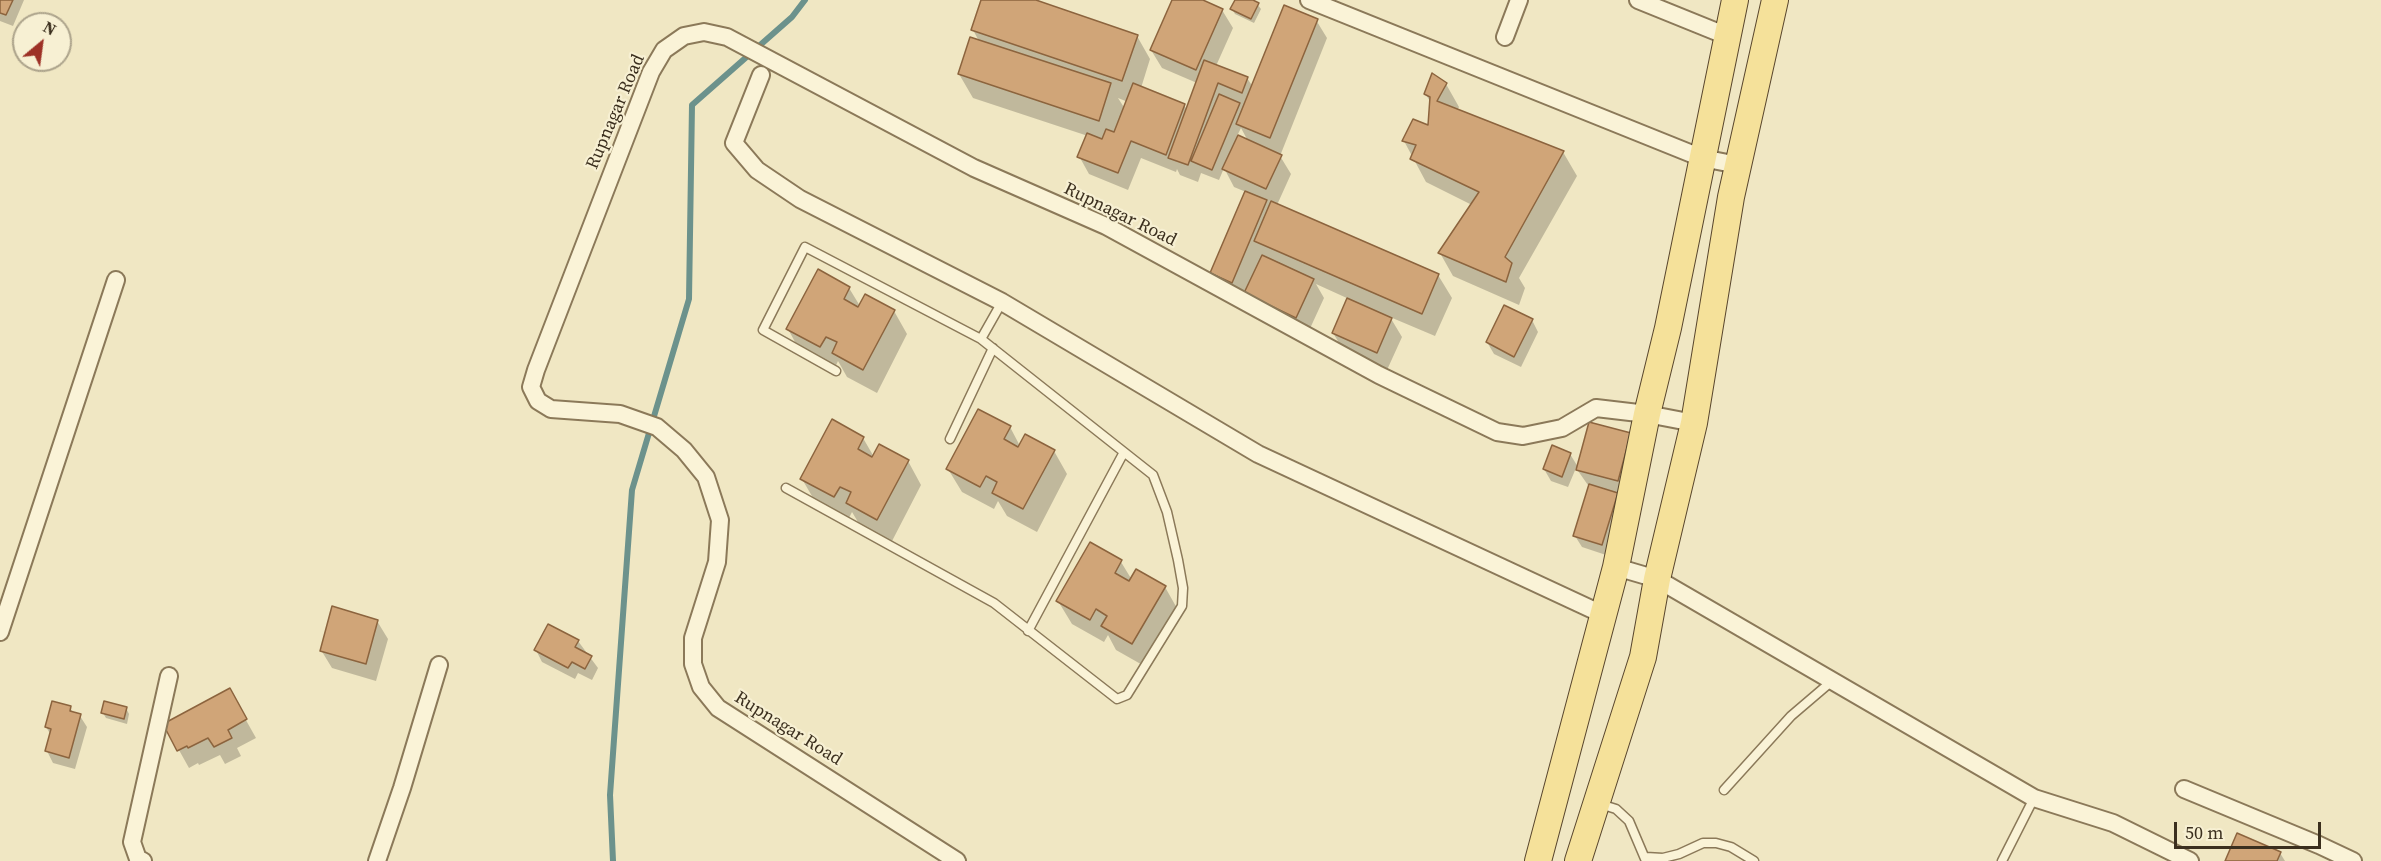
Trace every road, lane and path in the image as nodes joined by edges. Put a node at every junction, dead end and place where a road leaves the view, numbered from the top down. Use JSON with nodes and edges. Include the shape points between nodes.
{"nodes":[{"id":1,"x":1309,"y":0,"type":"edge"},
{"id":2,"x":1519,"y":0,"type":"edge"},
{"id":3,"x":1638,"y":0,"type":"edge"},
{"id":4,"x":1735,"y":0,"type":"edge"},
{"id":5,"x":1775,"y":0,"type":"edge"},
{"id":6,"x":1727,"y":36,"type":"junction"},
{"id":7,"x":1505,"y":37,"type":"dead end"},
{"id":8,"x":761,"y":75,"type":"dead end"},
{"id":9,"x":1702,"y":158,"type":"junction"},
{"id":10,"x":1738,"y":165,"type":"junction"},
{"id":11,"x":116,"y":280,"type":"dead end"},
{"id":12,"x":1002,"y":302,"type":"junction"},
{"id":13,"x":981,"y":339,"type":"junction"},
{"id":14,"x":993,"y":348,"type":"junction"},
{"id":15,"x":836,"y":371,"type":"dead end"},
{"id":16,"x":1647,"y":414,"type":"junction"},
{"id":17,"x":1694,"y":423,"type":"junction"},
{"id":18,"x":950,"y":439,"type":"dead end"},
{"id":19,"x":1124,"y":452,"type":"junction"},
{"id":20,"x":786,"y":489,"type":"dead end"},
{"id":21,"x":1616,"y":567,"type":"junction"},
{"id":22,"x":1657,"y":579,"type":"junction"},
{"id":23,"x":1604,"y":615,"type":"junction"},
{"id":24,"x":1028,"y":631,"type":"junction"},
{"id":25,"x":0,"y":632,"type":"edge"},
{"id":26,"x":439,"y":665,"type":"dead end"},
{"id":27,"x":169,"y":676,"type":"dead end"},
{"id":28,"x":1832,"y":681,"type":"junction"},
{"id":29,"x":2184,"y":789,"type":"dead end"},
{"id":30,"x":1724,"y":790,"type":"dead end"},
{"id":31,"x":2034,"y":798,"type":"junction"},
{"id":32,"x":1596,"y":802,"type":"junction"},
{"id":33,"x":1646,"y":859,"type":"edge"},
{"id":34,"x":143,"y":861,"type":"edge"},
{"id":35,"x":377,"y":861,"type":"edge"},
{"id":36,"x":957,"y":861,"type":"edge"},
{"id":37,"x":1538,"y":861,"type":"edge"},
{"id":38,"x":1578,"y":861,"type":"edge"},
{"id":39,"x":1754,"y":861,"type":"edge"},
{"id":40,"x":2002,"y":861,"type":"edge"},
{"id":41,"x":2190,"y":861,"type":"edge"},
{"id":42,"x":2353,"y":861,"type":"edge"}],
"edges":[{"from":1,"to":9,"type":"street"},
{"from":2,"to":7,"type":"street"},
{"from":3,"to":6,"type":"street"},
{"from":4,"to":6,"type":"main road"},
{"from":5,"to":10,"type":"main road"},
{"from":6,"to":9,"type":"main road"},
{"from":8,"to":12,"type":"street","via":[[734,142],[757,170],[800,199]]},
{"from":9,"to":10,"type":"street"},
{"from":9,"to":16,"type":"main road"},
{"from":10,"to":17,"type":"main road"},
{"from":11,"to":25,"type":"street"},
{"from":12,"to":13,"type":"lane"},
{"from":12,"to":23,"type":"street","via":[[1258,454]]},
{"from":13,"to":14,"type":"lane"},
{"from":13,"to":15,"type":"lane","via":[[806,247],[763,330]]},
{"from":14,"to":18,"type":"lane"},
{"from":14,"to":19,"type":"lane"},
{"from":16,"to":17,"type":"street","name":"Rupnagar Road"},
{"from":16,"to":21,"type":"main road"},
{"from":16,"to":36,"type":"street","name":"Rupnagar Road","via":[[1596,408],[1562,428],[1523,436],[1497,432],[1379,375],[1106,226],[974,168],[727,37],[704,32],[684,36],[664,50],[651,72],[531,387],[538,401],[551,409],[620,414],[657,427],[684,450],[706,477],[720,520],[717,562],[693,638],[693,664],[701,687],[718,708]]},
{"from":17,"to":22,"type":"main road"},
{"from":19,"to":24,"type":"lane"},
{"from":19,"to":24,"type":"lane","via":[[1153,475],[1167,512],[1183,588],[1182,606],[1127,695],[1117,699]]},
{"from":20,"to":24,"type":"lane","via":[[994,603]]},
{"from":21,"to":22,"type":"street"},
{"from":21,"to":23,"type":"main road"},
{"from":22,"to":28,"type":"street"},
{"from":22,"to":32,"type":"main road","via":[[1642,657]]},
{"from":23,"to":37,"type":"main road"},
{"from":26,"to":35,"type":"street"},
{"from":27,"to":34,"type":"street","via":[[132,842],[138,859]]},
{"from":28,"to":30,"type":"lane","via":[[1791,716]]},
{"from":28,"to":31,"type":"street"},
{"from":29,"to":42,"type":"street"},
{"from":31,"to":40,"type":"lane"},
{"from":31,"to":41,"type":"street","via":[[2113,823]]},
{"from":32,"to":33,"type":"lane","via":[[1616,809],[1629,821]]},
{"from":32,"to":38,"type":"main road"},
{"from":33,"to":39,"type":"lane","via":[[1716,843]]}]}
